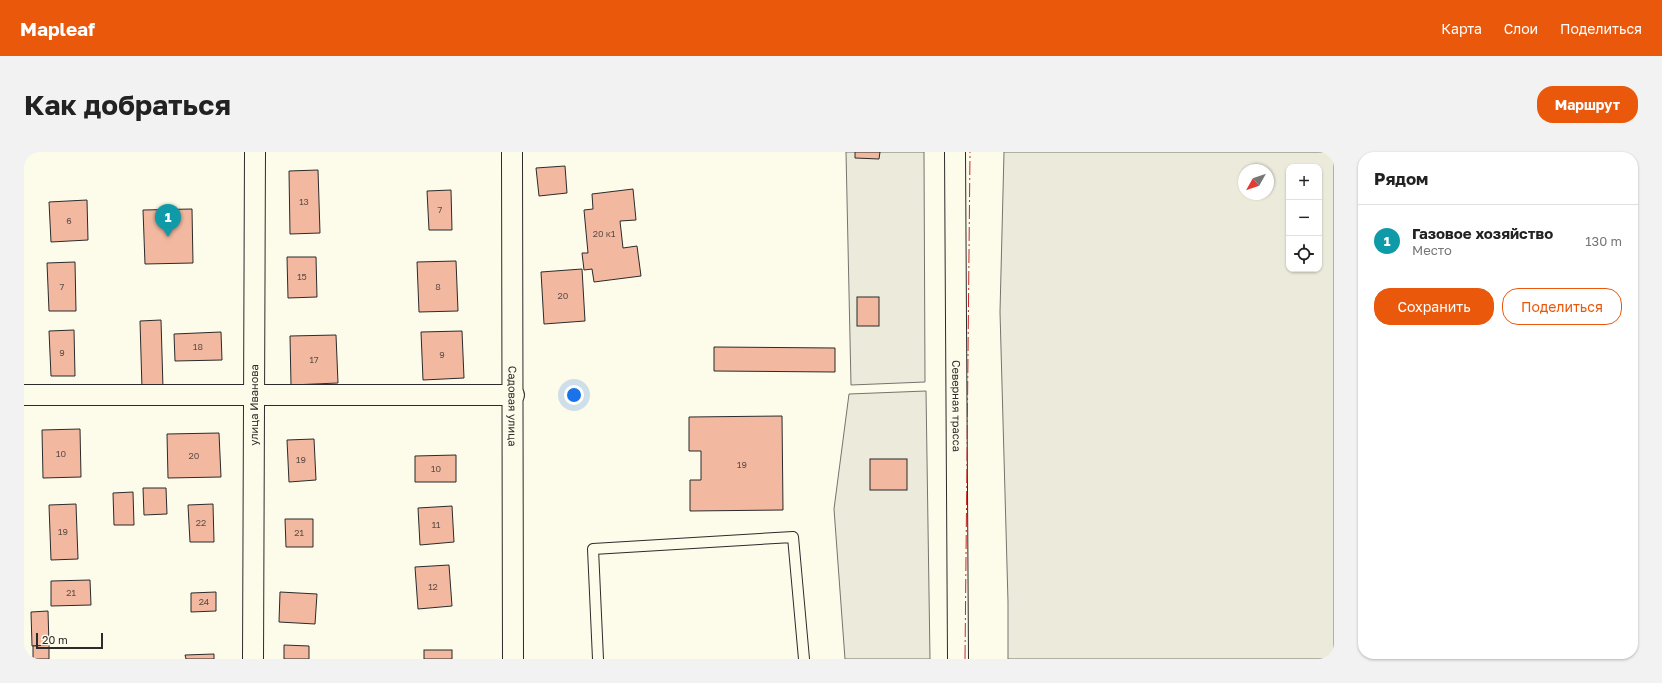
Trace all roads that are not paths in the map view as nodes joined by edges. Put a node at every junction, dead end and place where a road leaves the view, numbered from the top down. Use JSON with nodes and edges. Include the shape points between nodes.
{"nodes":[{"id":1,"x":255,"y":152,"type":"edge"},
{"id":2,"x":512,"y":152,"type":"edge"},
{"id":3,"x":955,"y":152,"type":"edge"},
{"id":4,"x":254,"y":394,"type":"junction"},
{"id":5,"x":24,"y":395,"type":"edge"},
{"id":6,"x":514,"y":395,"type":"junction"},
{"id":7,"x":253,"y":659,"type":"edge"},
{"id":8,"x":513,"y":659,"type":"edge"},
{"id":9,"x":598,"y":659,"type":"edge"},
{"id":10,"x":804,"y":659,"type":"edge"},
{"id":11,"x":958,"y":659,"type":"edge"}],
"edges":[{"from":1,"to":4,"type":"street","name":"улица Иванова"},
{"from":2,"to":6,"type":"street","name":"Садовая улица"},
{"from":3,"to":11,"type":"street","name":"Северная трасса"},
{"from":4,"to":5,"type":"street"},
{"from":4,"to":6,"type":"street"},
{"from":4,"to":7,"type":"street","name":"улица Иванова"},
{"from":6,"to":8,"type":"street","name":"Садовая улица"},
{"from":9,"to":10,"type":"lane","via":[[593,549],[793,537]]}]}
